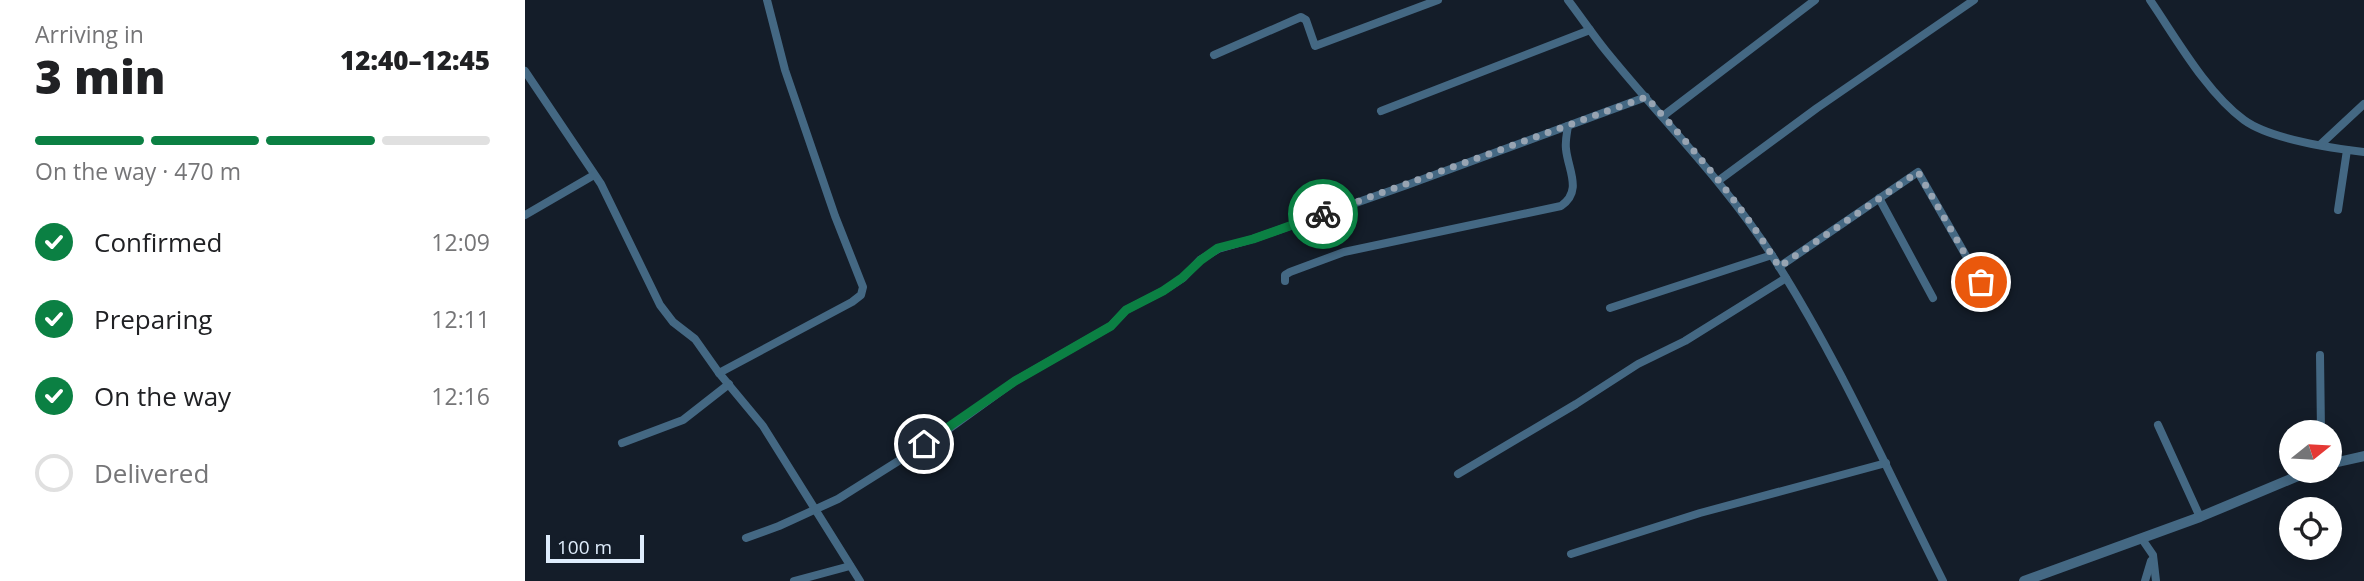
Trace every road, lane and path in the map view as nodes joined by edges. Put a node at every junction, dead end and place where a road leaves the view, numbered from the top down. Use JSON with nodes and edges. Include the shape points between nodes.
{"nodes":[{"id":1,"x":767,"y":0,"type":"edge"},
{"id":2,"x":1438,"y":0,"type":"edge"},
{"id":3,"x":1568,"y":0,"type":"edge"},
{"id":4,"x":1815,"y":0,"type":"edge"},
{"id":5,"x":1974,"y":0,"type":"edge"},
{"id":6,"x":2150,"y":0,"type":"edge"},
{"id":7,"x":1590,"y":30,"type":"junction"},
{"id":8,"x":1214,"y":55,"type":"dead end"},
{"id":9,"x":525,"y":71,"type":"edge"},
{"id":10,"x":1646,"y":97,"type":"junction"},
{"id":11,"x":2364,"y":104,"type":"edge"},
{"id":12,"x":1381,"y":111,"type":"dead end"},
{"id":13,"x":1663,"y":116,"type":"junction"},
{"id":14,"x":1568,"y":126,"type":"junction"},
{"id":15,"x":2321,"y":144,"type":"junction"},
{"id":16,"x":2347,"y":150,"type":"junction"},
{"id":17,"x":2364,"y":152,"type":"edge"},
{"id":18,"x":594,"y":175,"type":"junction"},
{"id":19,"x":1718,"y":181,"type":"junction"},
{"id":20,"x":1879,"y":198,"type":"junction"},
{"id":21,"x":2338,"y":210,"type":"dead end"},
{"id":22,"x":525,"y":215,"type":"edge"},
{"id":23,"x":1772,"y":255,"type":"junction"},
{"id":24,"x":1779,"y":267,"type":"junction"},
{"id":25,"x":1786,"y":278,"type":"junction"},
{"id":26,"x":1285,"y":281,"type":"dead end"},
{"id":27,"x":1981,"y":282,"type":"dead end"},
{"id":28,"x":1933,"y":298,"type":"dead end"},
{"id":29,"x":1610,"y":308,"type":"dead end"},
{"id":30,"x":2320,"y":355,"type":"dead end"},
{"id":31,"x":719,"y":373,"type":"junction"},
{"id":32,"x":729,"y":384,"type":"junction"},
{"id":33,"x":2321,"y":420,"type":"edge"},
{"id":34,"x":2158,"y":425,"type":"dead end"},
{"id":35,"x":622,"y":443,"type":"dead end"},
{"id":36,"x":2364,"y":456,"type":"edge"},
{"id":37,"x":2342,"y":461,"type":"edge"},
{"id":38,"x":1886,"y":463,"type":"junction"},
{"id":39,"x":1458,"y":474,"type":"dead end"},
{"id":40,"x":2281,"y":483,"type":"edge"},
{"id":41,"x":814,"y":508,"type":"junction"},
{"id":42,"x":2200,"y":517,"type":"junction"},
{"id":43,"x":746,"y":538,"type":"dead end"},
{"id":44,"x":2142,"y":539,"type":"junction"},
{"id":45,"x":2150,"y":548,"type":"junction"},
{"id":46,"x":1571,"y":554,"type":"dead end"},
{"id":47,"x":850,"y":566,"type":"junction"},
{"id":48,"x":794,"y":581,"type":"edge"},
{"id":49,"x":860,"y":581,"type":"edge"},
{"id":50,"x":1943,"y":581,"type":"edge"},
{"id":51,"x":2024,"y":581,"type":"edge"},
{"id":52,"x":2145,"y":581,"type":"edge"},
{"id":53,"x":2155,"y":581,"type":"edge"}],
"edges":[{"from":1,"to":31,"type":"street","via":[[790,82],[863,287],[852,302]]},
{"from":2,"to":8,"type":"street","via":[[1315,46],[1306,20],[1301,18]]},
{"from":3,"to":7,"type":"street"},
{"from":4,"to":13,"type":"street"},
{"from":5,"to":19,"type":"street"},
{"from":6,"to":15,"type":"street","via":[[2199,71],[2244,120],[2267,131]]},
{"from":7,"to":10,"type":"street"},
{"from":7,"to":12,"type":"street"},
{"from":9,"to":18,"type":"street"},
{"from":10,"to":13,"type":"street"},
{"from":10,"to":14,"type":"street"},
{"from":11,"to":15,"type":"street"},
{"from":13,"to":19,"type":"street"},
{"from":14,"to":26,"type":"street","via":[[1565,147],[1573,190],[1570,200],[1344,252],[1290,272]]},
{"from":14,"to":41,"type":"street","via":[[1218,248],[1163,291],[1126,310],[1111,326],[1015,381],[838,499]]},
{"from":15,"to":16,"type":"street"},
{"from":16,"to":17,"type":"street"},
{"from":16,"to":21,"type":"street"},
{"from":18,"to":22,"type":"street"},
{"from":18,"to":31,"type":"street","via":[[660,305],[695,339]]},
{"from":19,"to":23,"type":"street"},
{"from":20,"to":24,"type":"street"},
{"from":20,"to":27,"type":"street","via":[[1918,172]]},
{"from":20,"to":28,"type":"street"},
{"from":23,"to":24,"type":"street"},
{"from":23,"to":29,"type":"street"},
{"from":24,"to":25,"type":"street"},
{"from":25,"to":38,"type":"street"},
{"from":25,"to":39,"type":"street"},
{"from":30,"to":33,"type":"street"},
{"from":31,"to":32,"type":"street"},
{"from":32,"to":35,"type":"street","via":[[683,420]]},
{"from":32,"to":41,"type":"street","via":[[763,426]]},
{"from":34,"to":42,"type":"street"},
{"from":36,"to":37,"type":"street"},
{"from":38,"to":46,"type":"street","via":[[1700,513]]},
{"from":38,"to":50,"type":"street"},
{"from":40,"to":42,"type":"street"},
{"from":41,"to":43,"type":"street"},
{"from":41,"to":47,"type":"street"},
{"from":42,"to":44,"type":"street"},
{"from":44,"to":45,"type":"street"},
{"from":44,"to":51,"type":"street"},
{"from":45,"to":52,"type":"street","via":[[2151,565]]},
{"from":45,"to":53,"type":"street"},
{"from":47,"to":48,"type":"street"},
{"from":47,"to":49,"type":"street"}]}
